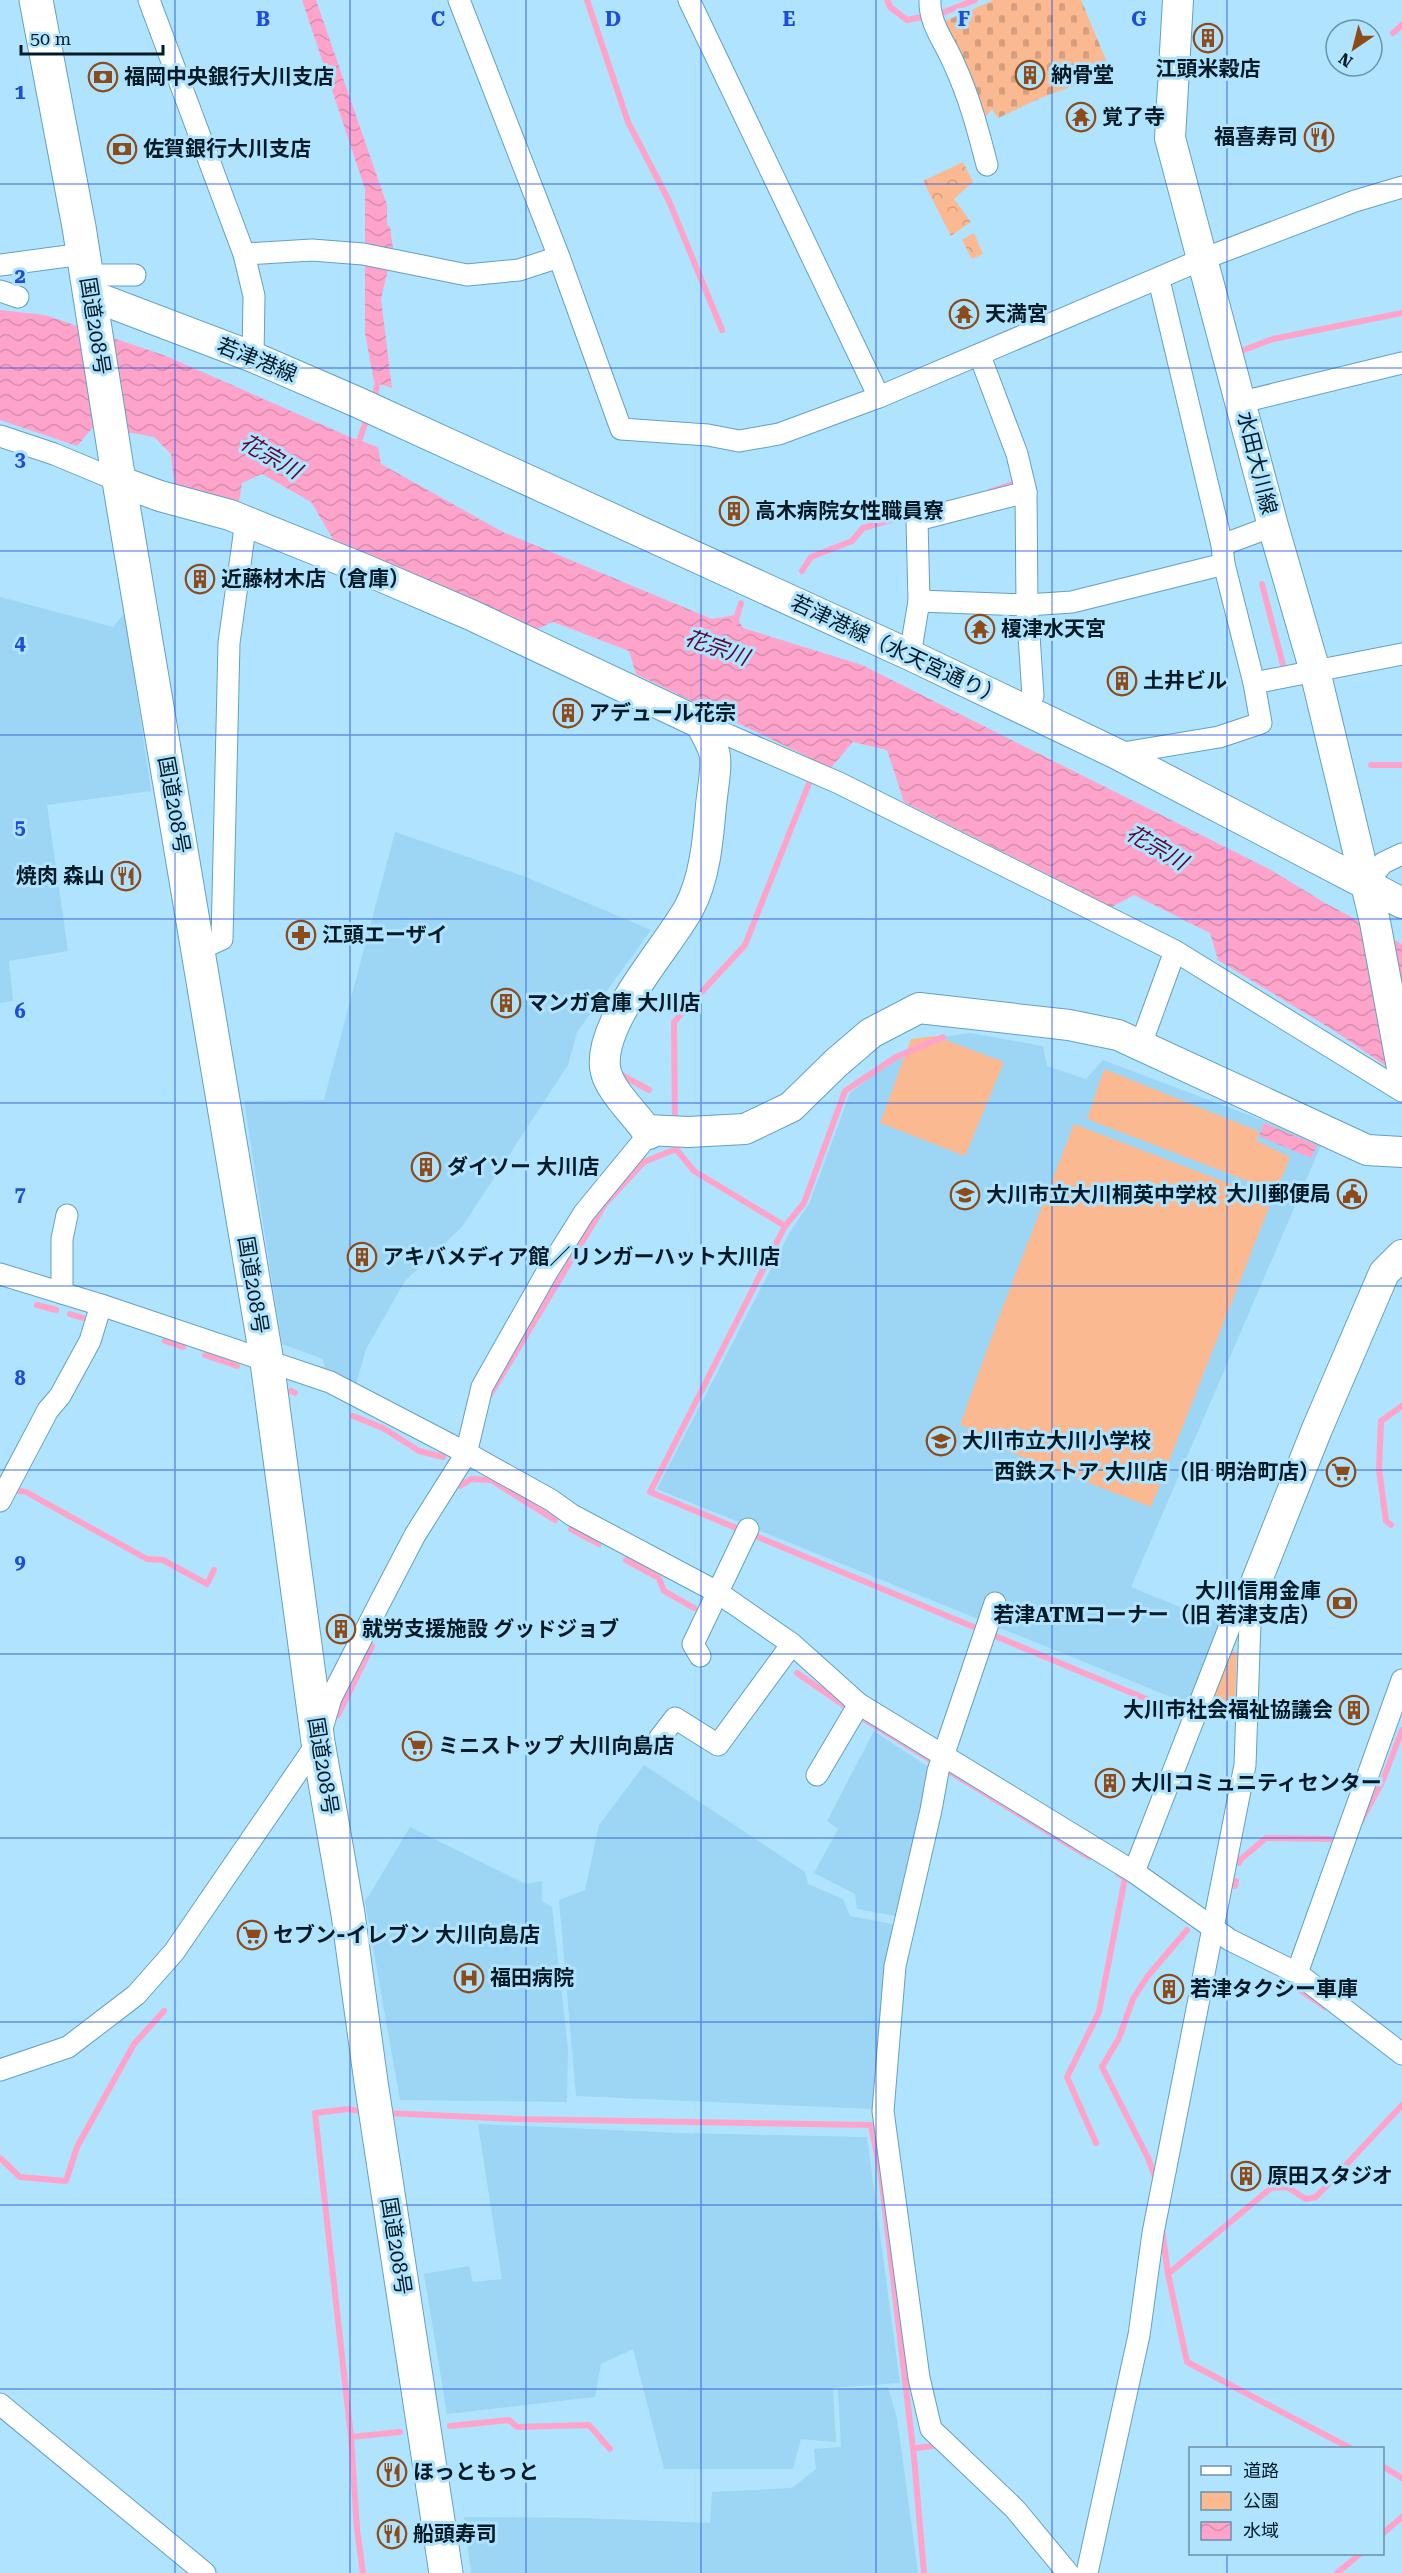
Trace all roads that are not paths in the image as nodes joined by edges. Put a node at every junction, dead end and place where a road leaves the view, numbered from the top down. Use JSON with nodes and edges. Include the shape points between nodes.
{"nodes":[{"id":1,"x":36,"y":0,"type":"edge"},
{"id":2,"x":149,"y":0,"type":"edge"},
{"id":3,"x":459,"y":0,"type":"edge"},
{"id":4,"x":689,"y":0,"type":"edge"},
{"id":5,"x":930,"y":0,"type":"edge"},
{"id":6,"x":1178,"y":0,"type":"edge"},
{"id":7,"x":987,"y":165,"type":"dead end"},
{"id":8,"x":1402,"y":187,"type":"edge"},
{"id":9,"x":244,"y":254,"type":"junction"},
{"id":10,"x":559,"y":257,"type":"junction"},
{"id":11,"x":1203,"y":259,"type":"junction"},
{"id":12,"x":0,"y":265,"type":"edge"},
{"id":13,"x":135,"y":274,"type":"dead end"},
{"id":14,"x":87,"y":275,"type":"junction"},
{"id":15,"x":1159,"y":280,"type":"junction"},
{"id":16,"x":980,"y":356,"type":"junction"},
{"id":17,"x":253,"y":357,"type":"junction"},
{"id":18,"x":1402,"y":363,"type":"edge"},
{"id":19,"x":879,"y":397,"type":"junction"},
{"id":20,"x":1242,"y":402,"type":"junction"},
{"id":21,"x":421,"y":431,"type":"joint"},
{"id":22,"x":0,"y":436,"type":"edge"},
{"id":23,"x":118,"y":475,"type":"junction"},
{"id":24,"x":1026,"y":492,"type":"junction"},
{"id":25,"x":246,"y":521,"type":"junction"},
{"id":26,"x":1273,"y":526,"type":"junction"},
{"id":27,"x":1223,"y":555,"type":"junction"},
{"id":28,"x":919,"y":601,"type":"junction"},
{"id":29,"x":1027,"y":605,"type":"junction"},
{"id":30,"x":1402,"y":654,"type":"edge"},
{"id":31,"x":910,"y":655,"type":"junction"},
{"id":32,"x":1315,"y":671,"type":"junction"},
{"id":33,"x":1254,"y":683,"type":"junction"},
{"id":34,"x":1024,"y":709,"type":"junction"},
{"id":35,"x":700,"y":723,"type":"junction"},
{"id":36,"x":1117,"y":754,"type":"junction"},
{"id":37,"x":1402,"y":854,"type":"edge"},
{"id":38,"x":1366,"y":884,"type":"junction"},
{"id":39,"x":1402,"y":903,"type":"edge"},
{"id":40,"x":198,"y":950,"type":"junction"},
{"id":41,"x":1175,"y":951,"type":"junction"},
{"id":42,"x":1141,"y":1044,"type":"junction"},
{"id":43,"x":1402,"y":1068,"type":"edge"},
{"id":44,"x":1402,"y":1090,"type":"edge"},
{"id":45,"x":647,"y":1132,"type":"junction"},
{"id":46,"x":1402,"y":1152,"type":"edge"},
{"id":47,"x":67,"y":1215,"type":"dead end"},
{"id":48,"x":1402,"y":1255,"type":"edge"},
{"id":49,"x":0,"y":1275,"type":"edge"},
{"id":50,"x":62,"y":1293,"type":"junction"},
{"id":51,"x":101,"y":1305,"type":"junction"},
{"id":52,"x":267,"y":1362,"type":"junction"},
{"id":53,"x":466,"y":1454,"type":"junction"},
{"id":54,"x":0,"y":1501,"type":"edge"},
{"id":55,"x":746,"y":1534,"type":"dead end"},
{"id":56,"x":717,"y":1592,"type":"junction"},
{"id":57,"x":1251,"y":1595,"type":"junction"},
{"id":58,"x":995,"y":1603,"type":"dead end"},
{"id":59,"x":792,"y":1644,"type":"junction"},
{"id":60,"x":700,"y":1656,"type":"dead end"},
{"id":61,"x":1402,"y":1680,"type":"edge"},
{"id":62,"x":854,"y":1712,"type":"junction"},
{"id":63,"x":659,"y":1739,"type":"dead end"},
{"id":64,"x":318,"y":1742,"type":"junction"},
{"id":65,"x":940,"y":1764,"type":"junction"},
{"id":66,"x":817,"y":1775,"type":"dead end"},
{"id":67,"x":1134,"y":1872,"type":"junction"},
{"id":68,"x":1212,"y":1928,"type":"junction"},
{"id":69,"x":1297,"y":1973,"type":"junction"},
{"id":70,"x":1402,"y":2054,"type":"edge"},
{"id":71,"x":0,"y":2070,"type":"edge"},
{"id":72,"x":0,"y":2404,"type":"edge"},
{"id":73,"x":205,"y":2573,"type":"edge"},
{"id":74,"x":446,"y":2573,"type":"edge"},
{"id":75,"x":1068,"y":2573,"type":"edge"},
{"id":76,"x":1087,"y":2573,"type":"edge"}],
"edges":[{"from":1,"to":14,"type":"highway","name":"国道208号"},
{"from":2,"to":9,"type":"street"},
{"from":3,"to":10,"type":"street"},
{"from":4,"to":19,"type":"street"},
{"from":5,"to":7,"type":"street","via":[[929,14],[971,107]]},
{"from":6,"to":11,"type":"main road","name":"水田大川線","via":[[1170,138]]},
{"from":8,"to":11,"type":"street"},
{"from":9,"to":10,"type":"street","via":[[312,250],[364,254],[467,275],[519,270]]},
{"from":9,"to":17,"type":"street","via":[[254,296]]},
{"from":10,"to":19,"type":"street","via":[[621,429],[739,441],[779,434]]},
{"from":11,"to":15,"type":"street"},
{"from":11,"to":20,"type":"main road","name":"水田大川線"},
{"from":12,"to":14,"type":"street"},
{"from":13,"to":14,"type":"street"},
{"from":14,"to":17,"type":"main road","name":"若津港線"},
{"from":14,"to":23,"type":"highway","name":"国道208号"},
{"from":15,"to":16,"type":"street"},
{"from":15,"to":27,"type":"street"},
{"from":16,"to":19,"type":"street"},
{"from":16,"to":24,"type":"street","via":[[1017,454]]},
{"from":17,"to":21,"type":"main road","name":"若津港線"},
{"from":18,"to":20,"type":"street"},
{"from":20,"to":26,"type":"main road","name":"水田大川線"},
{"from":21,"to":31,"type":"main road","name":"若津港線（水天宮通り）"},
{"from":22,"to":23,"type":"street"},
{"from":23,"to":25,"type":"main road"},
{"from":23,"to":40,"type":"highway","name":"国道208号"},
{"from":24,"to":28,"type":"street","via":[[917,520]]},
{"from":24,"to":29,"type":"street"},
{"from":25,"to":35,"type":"main road","via":[[471,615]]},
{"from":25,"to":40,"type":"street","via":[[229,643],[222,939]]},
{"from":26,"to":27,"type":"street"},
{"from":26,"to":32,"type":"main road","name":"水田大川線"},
{"from":27,"to":29,"type":"street","via":[[1072,602]]},
{"from":27,"to":33,"type":"street"},
{"from":28,"to":29,"type":"street"},
{"from":28,"to":31,"type":"street"},
{"from":29,"to":34,"type":"street","via":[[1033,696]]},
{"from":30,"to":32,"type":"street"},
{"from":31,"to":34,"type":"main road","name":"若津港線（水天宮通り）"},
{"from":32,"to":33,"type":"street"},
{"from":32,"to":38,"type":"main road","name":"水田大川線"},
{"from":33,"to":36,"type":"street","via":[[1261,723],[1219,737]]},
{"from":34,"to":36,"type":"main road","name":"若津港線（水天宮通り）"},
{"from":35,"to":41,"type":"street","via":[[815,773]]},
{"from":35,"to":45,"type":"main road","via":[[715,753],[707,853],[690,906],[620,1016],[609,1040],[605,1065],[609,1084]]},
{"from":36,"to":38,"type":"main road","name":"若津港線（水天宮通り）"},
{"from":37,"to":38,"type":"street","via":[[1383,863]]},
{"from":38,"to":39,"type":"main road","name":"若津港線（水天宮通り）"},
{"from":38,"to":43,"type":"main road","name":"水田大川線"},
{"from":40,"to":52,"type":"highway","name":"国道208号"},
{"from":41,"to":42,"type":"street"},
{"from":41,"to":44,"type":"street"},
{"from":42,"to":45,"type":"main road","via":[[1069,1025],[919,1008],[871,1033],[791,1107],[745,1129]]},
{"from":42,"to":46,"type":"main road","via":[[1367,1150]]},
{"from":45,"to":53,"type":"street","via":[[584,1213],[520,1319],[482,1387]]},
{"from":47,"to":50,"type":"street","via":[[62,1239]]},
{"from":48,"to":57,"type":"main road","via":[[1384,1273]]},
{"from":49,"to":50,"type":"street"},
{"from":50,"to":51,"type":"street"},
{"from":51,"to":52,"type":"street"},
{"from":51,"to":54,"type":"street","via":[[80,1361],[48,1410]]},
{"from":52,"to":53,"type":"street","via":[[330,1382]]},
{"from":52,"to":64,"type":"highway","name":"国道208号"},
{"from":53,"to":56,"type":"street"},
{"from":53,"to":64,"type":"street","via":[[415,1535],[379,1604],[331,1698]]},
{"from":55,"to":56,"type":"street"},
{"from":56,"to":59,"type":"street"},
{"from":56,"to":60,"type":"street","via":[[693,1644]]},
{"from":57,"to":67,"type":"street","via":[[1231,1623]]},
{"from":57,"to":68,"type":"street","via":[[1245,1765]]},
{"from":58,"to":65,"type":"street"},
{"from":59,"to":62,"type":"street"},
{"from":59,"to":63,"type":"street","via":[[718,1745],[675,1718]]},
{"from":61,"to":69,"type":"street"},
{"from":62,"to":65,"type":"street"},
{"from":62,"to":66,"type":"street"},
{"from":64,"to":71,"type":"street","via":[[174,1952],[136,1995],[68,2047]]},
{"from":64,"to":74,"type":"highway","name":"国道208号","via":[[348,1914]]},
{"from":65,"to":67,"type":"street"},
{"from":65,"to":75,"type":"street","via":[[894,1966],[883,2111],[919,2378],[931,2429],[1015,2509]]},
{"from":67,"to":68,"type":"street"},
{"from":68,"to":69,"type":"street"},
{"from":68,"to":76,"type":"street","via":[[1154,2232],[1139,2335]]},
{"from":69,"to":70,"type":"street"},
{"from":72,"to":73,"type":"street"}]}
